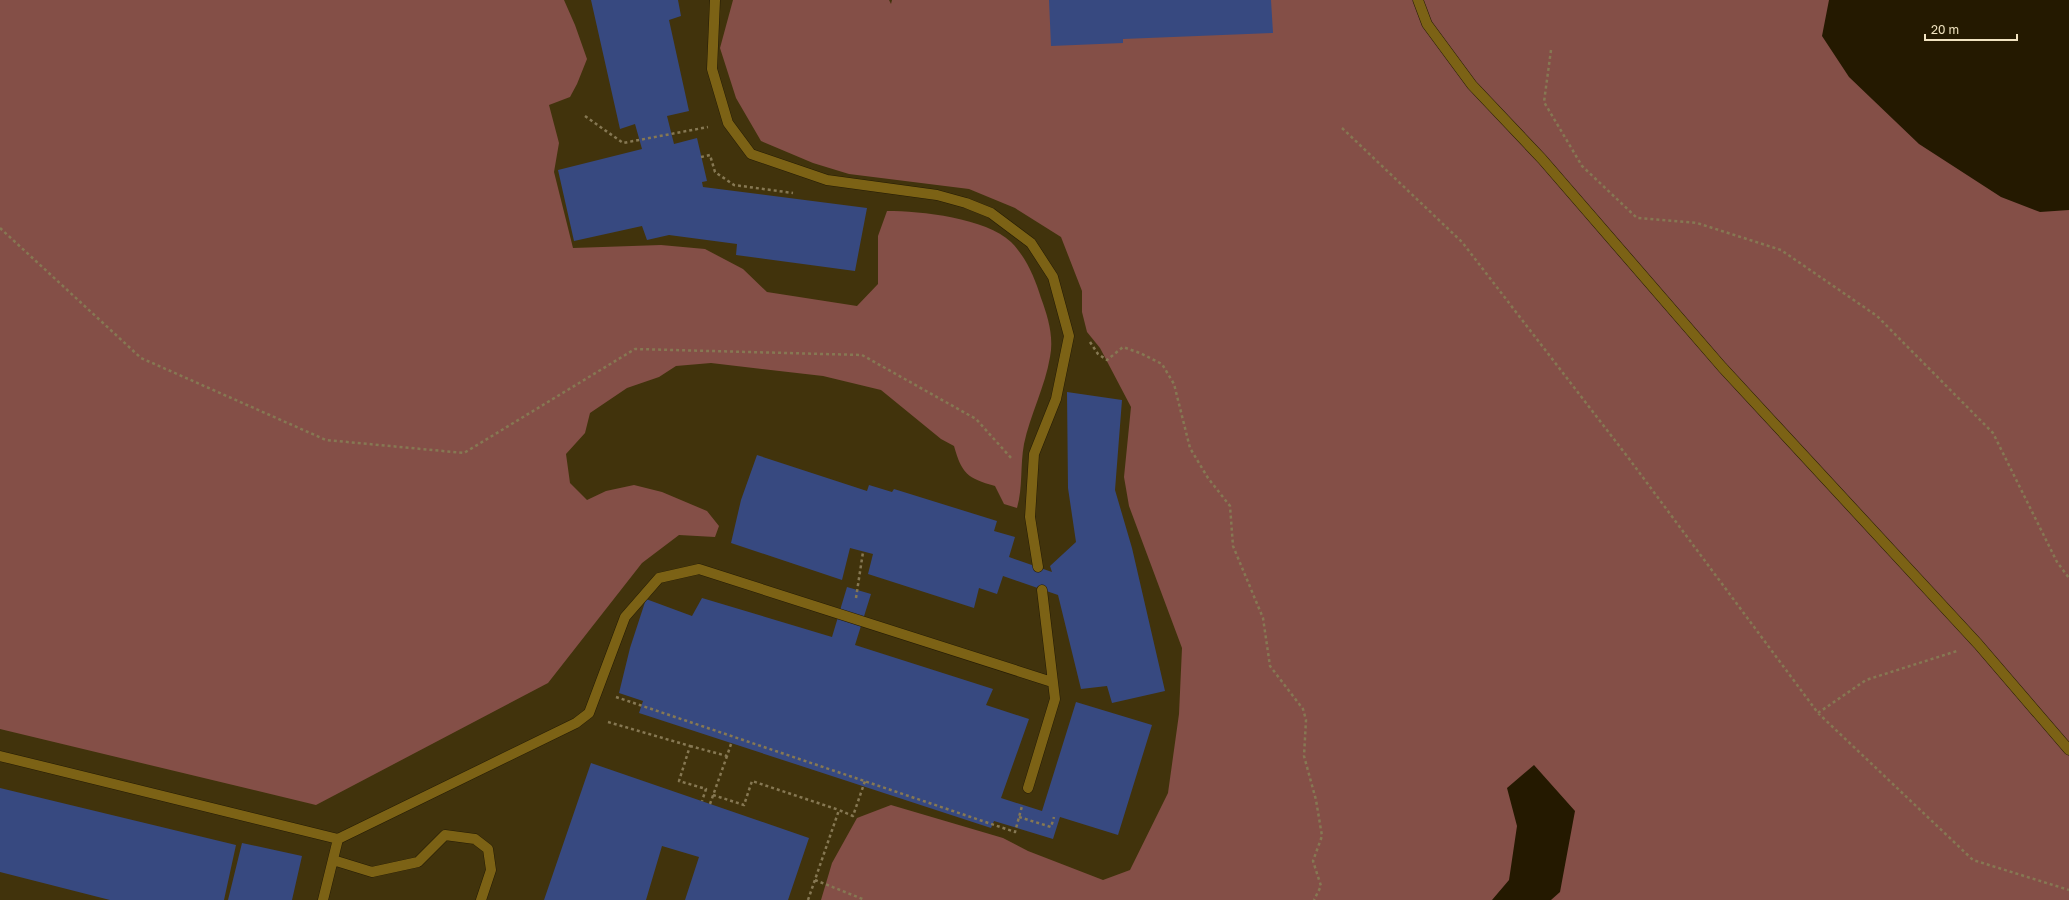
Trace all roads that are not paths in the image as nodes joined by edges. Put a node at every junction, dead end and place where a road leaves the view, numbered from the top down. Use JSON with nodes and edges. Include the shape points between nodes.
{"nodes":[{"id":1,"x":715,"y":0,"type":"edge"},
{"id":2,"x":1418,"y":0,"type":"edge"},
{"id":3,"x":1038,"y":567,"type":"dead end"},
{"id":4,"x":1042,"y":590,"type":"dead end"},
{"id":5,"x":1052,"y":682,"type":"junction"},
{"id":6,"x":2069,"y":750,"type":"edge"},
{"id":7,"x":0,"y":756,"type":"edge"},
{"id":8,"x":1028,"y":788,"type":"road end"},
{"id":9,"x":338,"y":840,"type":"junction"},
{"id":10,"x":333,"y":860,"type":"junction"},
{"id":11,"x":323,"y":900,"type":"edge"},
{"id":12,"x":481,"y":900,"type":"edge"}],
"edges":[{"from":1,"to":3,"type":"lane","via":[[712,69],[728,123],[751,154],[827,180],[937,195],[992,213],[1031,243],[1053,277],[1069,336],[1056,399],[1034,454],[1030,517]]},
{"from":2,"to":6,"type":"lane","via":[[1427,24],[1472,85],[1542,159],[1722,367],[1978,644]]},
{"from":4,"to":5,"type":"lane"},
{"from":5,"to":8,"type":"lane","via":[[1055,699]]},
{"from":5,"to":9,"type":"lane","via":[[699,569],[659,578],[625,617],[589,713],[576,724]]},
{"from":7,"to":9,"type":"lane"},
{"from":9,"to":10,"type":"lane"},
{"from":10,"to":11,"type":"lane"},
{"from":10,"to":12,"type":"lane","via":[[372,872],[418,862],[445,835],[475,838],[488,849],[491,870]]}]}
